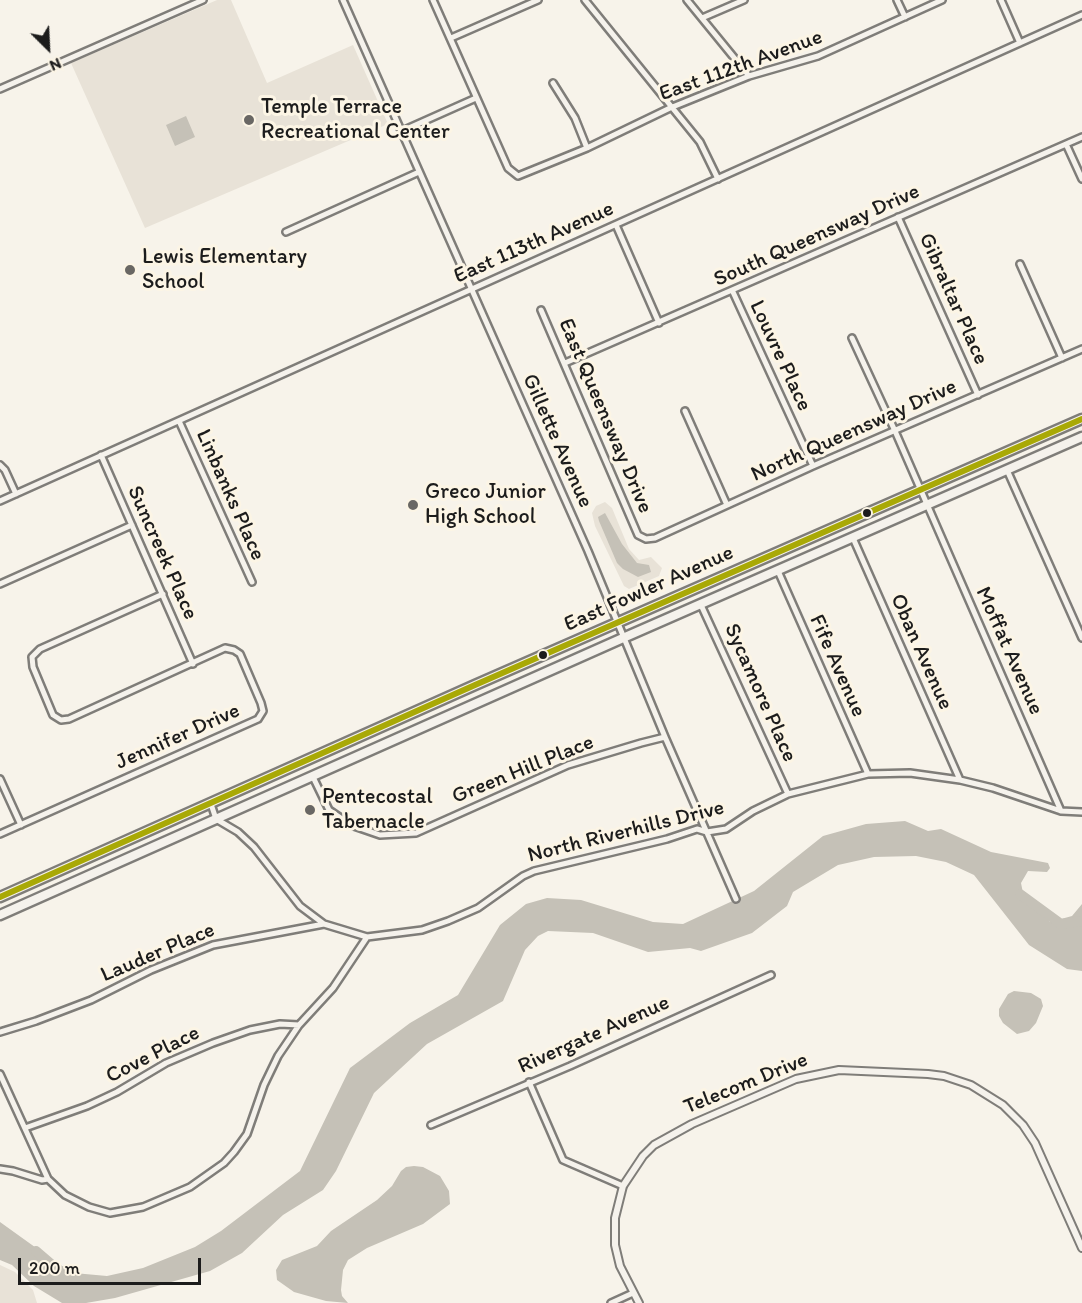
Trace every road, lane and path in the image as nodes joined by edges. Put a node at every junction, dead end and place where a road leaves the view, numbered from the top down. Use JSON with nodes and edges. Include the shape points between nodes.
{"nodes":[{"id":1,"x":203,"y":0,"type":"edge"},
{"id":2,"x":343,"y":0,"type":"edge"},
{"id":3,"x":433,"y":0,"type":"edge"},
{"id":4,"x":538,"y":0,"type":"edge"},
{"id":5,"x":585,"y":0,"type":"edge"},
{"id":6,"x":687,"y":0,"type":"edge"},
{"id":7,"x":744,"y":0,"type":"edge"},
{"id":8,"x":897,"y":0,"type":"edge"},
{"id":9,"x":942,"y":0,"type":"edge"},
{"id":10,"x":1000,"y":0,"type":"edge"},
{"id":11,"x":1082,"y":15,"type":"edge"},
{"id":12,"x":905,"y":17,"type":"junction"},
{"id":13,"x":702,"y":18,"type":"junction"},
{"id":14,"x":451,"y":38,"type":"junction"},
{"id":15,"x":1020,"y":43,"type":"junction"},
{"id":16,"x":749,"y":76,"type":"junction"},
{"id":17,"x":553,"y":83,"type":"dead end"},
{"id":18,"x":0,"y":89,"type":"edge"},
{"id":19,"x":476,"y":98,"type":"junction"},
{"id":20,"x":670,"y":108,"type":"junction"},
{"id":21,"x":402,"y":131,"type":"junction"},
{"id":22,"x":1082,"y":137,"type":"edge"},
{"id":23,"x":1066,"y":144,"type":"junction"},
{"id":24,"x":587,"y":148,"type":"junction"},
{"id":25,"x":419,"y":172,"type":"junction"},
{"id":26,"x":718,"y":179,"type":"junction"},
{"id":27,"x":1082,"y":179,"type":"edge"},
{"id":28,"x":898,"y":217,"type":"junction"},
{"id":29,"x":615,"y":225,"type":"junction"},
{"id":30,"x":286,"y":232,"type":"dead end"},
{"id":31,"x":1020,"y":264,"type":"dead end"},
{"id":32,"x":473,"y":289,"type":"junction"},
{"id":33,"x":733,"y":291,"type":"junction"},
{"id":34,"x":541,"y":310,"type":"dead end"},
{"id":35,"x":659,"y":323,"type":"junction"},
{"id":36,"x":852,"y":338,"type":"dead end"},
{"id":37,"x":1082,"y":349,"type":"edge"},
{"id":38,"x":1062,"y":358,"type":"junction"},
{"id":39,"x":565,"y":363,"type":"junction"},
{"id":40,"x":978,"y":395,"type":"junction"},
{"id":41,"x":685,"y":411,"type":"dead end"},
{"id":42,"x":1082,"y":418,"type":"edge"},
{"id":43,"x":179,"y":421,"type":"junction"},
{"id":44,"x":895,"y":431,"type":"junction"},
{"id":45,"x":1082,"y":437,"type":"edge"},
{"id":46,"x":101,"y":455,"type":"junction"},
{"id":47,"x":0,"y":465,"type":"edge"},
{"id":48,"x":813,"y":466,"type":"junction"},
{"id":49,"x":1007,"y":470,"type":"junction"},
{"id":50,"x":920,"y":490,"type":"junction"},
{"id":51,"x":16,"y":494,"type":"junction"},
{"id":52,"x":0,"y":501,"type":"edge"},
{"id":53,"x":728,"y":505,"type":"junction"},
{"id":54,"x":927,"y":505,"type":"junction"},
{"id":55,"x":132,"y":525,"type":"junction"},
{"id":56,"x":638,"y":535,"type":"joint"},
{"id":57,"x":853,"y":538,"type":"junction"},
{"id":58,"x":778,"y":571,"type":"junction"},
{"id":59,"x":252,"y":582,"type":"dead end"},
{"id":60,"x":0,"y":584,"type":"edge"},
{"id":61,"x":163,"y":594,"type":"junction"},
{"id":62,"x":701,"y":604,"type":"junction"},
{"id":63,"x":617,"y":623,"type":"junction"},
{"id":64,"x":623,"y":638,"type":"junction"},
{"id":65,"x":1082,"y":638,"type":"edge"},
{"id":66,"x":193,"y":664,"type":"junction"},
{"id":67,"x":665,"y":737,"type":"junction"},
{"id":68,"x":868,"y":774,"type":"junction"},
{"id":69,"x":313,"y":777,"type":"junction"},
{"id":70,"x":0,"y":779,"type":"edge"},
{"id":71,"x":960,"y":780,"type":"junction"},
{"id":72,"x":788,"y":794,"type":"junction"},
{"id":73,"x":211,"y":804,"type":"junction"},
{"id":74,"x":1061,"y":811,"type":"junction"},
{"id":75,"x":1082,"y":812,"type":"edge"},
{"id":76,"x":216,"y":819,"type":"junction"},
{"id":77,"x":21,"y":825,"type":"junction"},
{"id":78,"x":707,"y":832,"type":"junction"},
{"id":79,"x":0,"y":834,"type":"edge"},
{"id":80,"x":0,"y":897,"type":"edge"},
{"id":81,"x":736,"y":899,"type":"dead end"},
{"id":82,"x":0,"y":915,"type":"edge"},
{"id":83,"x":324,"y":924,"type":"junction"},
{"id":84,"x":367,"y":937,"type":"junction"},
{"id":85,"x":771,"y":975,"type":"dead end"},
{"id":86,"x":299,"y":1024,"type":"junction"},
{"id":87,"x":0,"y":1032,"type":"edge"},
{"id":88,"x":0,"y":1074,"type":"edge"},
{"id":89,"x":529,"y":1082,"type":"junction"},
{"id":90,"x":431,"y":1125,"type":"dead end"},
{"id":91,"x":25,"y":1128,"type":"junction"},
{"id":92,"x":0,"y":1169,"type":"edge"},
{"id":93,"x":48,"y":1179,"type":"junction"},
{"id":94,"x":623,"y":1186,"type":"junction"},
{"id":95,"x":1082,"y":1248,"type":"edge"},
{"id":96,"x":633,"y":1293,"type":"junction"},
{"id":97,"x":610,"y":1303,"type":"edge"},
{"id":98,"x":639,"y":1303,"type":"edge"}],
"edges":[{"from":1,"to":18,"type":"street"},
{"from":2,"to":21,"type":"street","name":"Gillette Avenue"},
{"from":3,"to":14,"type":"street"},
{"from":4,"to":14,"type":"street"},
{"from":5,"to":20,"type":"street"},
{"from":6,"to":13,"type":"street"},
{"from":7,"to":13,"type":"street"},
{"from":8,"to":12,"type":"street"},
{"from":9,"to":12,"type":"street","name":"East 112th Avenue"},
{"from":10,"to":15,"type":"street"},
{"from":11,"to":15,"type":"street","name":"East 113th Avenue"},
{"from":12,"to":16,"type":"street","name":"East 112th Avenue","via":[[818,56]]},
{"from":13,"to":16,"type":"street"},
{"from":14,"to":19,"type":"street"},
{"from":15,"to":26,"type":"street","name":"East 113th Avenue"},
{"from":16,"to":20,"type":"street","name":"East 112th Avenue"},
{"from":17,"to":24,"type":"street"},
{"from":19,"to":21,"type":"street"},
{"from":19,"to":24,"type":"street","name":"East 112th Avenue","via":[[508,168],[518,176]]},
{"from":20,"to":24,"type":"street","name":"East 112th Avenue"},
{"from":20,"to":26,"type":"street","via":[[700,142]]},
{"from":21,"to":25,"type":"street","name":"Gillette Avenue"},
{"from":22,"to":23,"type":"street","name":"South Queensway Drive"},
{"from":23,"to":27,"type":"street"},
{"from":23,"to":28,"type":"street","name":"South Queensway Drive"},
{"from":25,"to":30,"type":"street"},
{"from":25,"to":32,"type":"street","name":"Gillette Avenue"},
{"from":26,"to":29,"type":"street","name":"East 113th Avenue"},
{"from":28,"to":33,"type":"street","name":"South Queensway Drive"},
{"from":28,"to":40,"type":"street","name":"Gibraltar Place"},
{"from":29,"to":32,"type":"street","name":"East 113th Avenue"},
{"from":29,"to":35,"type":"street"},
{"from":31,"to":38,"type":"street"},
{"from":32,"to":43,"type":"street","name":"East 113th Avenue"},
{"from":32,"to":63,"type":"street","name":"Gillette Avenue"},
{"from":33,"to":35,"type":"street","name":"South Queensway Drive"},
{"from":33,"to":48,"type":"street","name":"Louvre Place"},
{"from":34,"to":39,"type":"street","name":"East Queensway Drive"},
{"from":35,"to":39,"type":"street","name":"South Queensway Drive"},
{"from":36,"to":44,"type":"street","name":"Moffat Avenue"},
{"from":37,"to":38,"type":"street","name":"North Queensway Drive"},
{"from":38,"to":40,"type":"street","name":"North Queensway Drive"},
{"from":39,"to":56,"type":"street","name":"East Queensway Drive"},
{"from":40,"to":44,"type":"street","name":"North Queensway Drive"},
{"from":41,"to":53,"type":"street"},
{"from":42,"to":50,"type":"main road","name":"East Fowler Avenue"},
{"from":43,"to":46,"type":"street","name":"East 113th Avenue"},
{"from":43,"to":59,"type":"street","name":"Linbanks Place"},
{"from":44,"to":48,"type":"street","name":"North Queensway Drive"},
{"from":44,"to":50,"type":"street","name":"Moffat Avenue"},
{"from":45,"to":49,"type":"main road","name":"East Fowler Avenue"},
{"from":46,"to":51,"type":"street","name":"East 113th Avenue"},
{"from":46,"to":55,"type":"street","name":"Suncreek Place"},
{"from":47,"to":51,"type":"street"},
{"from":48,"to":53,"type":"street","name":"North Queensway Drive"},
{"from":49,"to":54,"type":"main road","name":"East Fowler Avenue"},
{"from":49,"to":65,"type":"street"},
{"from":50,"to":54,"type":"street","name":"Moffat Avenue"},
{"from":50,"to":63,"type":"main road","name":"East Fowler Avenue"},
{"from":51,"to":52,"type":"street","name":"East 113th Avenue"},
{"from":53,"to":56,"type":"street","name":"North Queensway Drive","via":[[656,538]]},
{"from":54,"to":57,"type":"main road","name":"East Fowler Avenue"},
{"from":54,"to":74,"type":"street","name":"Moffat Avenue"},
{"from":55,"to":60,"type":"street"},
{"from":55,"to":61,"type":"street","name":"Suncreek Place"},
{"from":57,"to":58,"type":"main road","name":"East Fowler Avenue"},
{"from":57,"to":71,"type":"street","name":"Oban Avenue"},
{"from":58,"to":62,"type":"main road","name":"East Fowler Avenue"},
{"from":58,"to":68,"type":"street","name":"Fife Avenue"},
{"from":61,"to":66,"type":"street","name":"Suncreek Place"},
{"from":61,"to":66,"type":"street","via":[[40,649],[32,657],[53,715],[60,720],[69,719]]},
{"from":62,"to":64,"type":"main road","name":"East Fowler Avenue"},
{"from":62,"to":72,"type":"street","name":"Sycamore Place"},
{"from":63,"to":64,"type":"street","name":"Gillette Avenue"},
{"from":63,"to":73,"type":"main road","name":"East Fowler Avenue"},
{"from":64,"to":67,"type":"street","name":"Gillette Avenue"},
{"from":64,"to":69,"type":"main road","name":"East Fowler Avenue"},
{"from":66,"to":77,"type":"street","name":"Jennifer Drive","via":[[225,648],[240,654],[261,703],[263,711],[258,719]]},
{"from":67,"to":69,"type":"street","name":"Green Hill Place","via":[[568,765],[416,833],[380,835],[351,825],[329,810]]},
{"from":67,"to":78,"type":"street","name":"Gillette Avenue"},
{"from":68,"to":71,"type":"street","name":"North Riverhills Drive","via":[[910,773]]},
{"from":68,"to":72,"type":"street","name":"North Riverhills Drive"},
{"from":69,"to":76,"type":"main road","name":"East Fowler Avenue"},
{"from":70,"to":77,"type":"street"},
{"from":71,"to":74,"type":"street","name":"North Riverhills Drive"},
{"from":72,"to":78,"type":"street","name":"North Riverhills Drive","via":[[726,829]]},
{"from":73,"to":76,"type":"street"},
{"from":73,"to":80,"type":"main road","name":"East Fowler Avenue"},
{"from":74,"to":75,"type":"street","name":"North Riverhills Drive"},
{"from":76,"to":82,"type":"main road","name":"East Fowler Avenue"},
{"from":76,"to":83,"type":"street","via":[[254,847],[300,906]]},
{"from":77,"to":79,"type":"street","name":"Jennifer Drive"},
{"from":78,"to":81,"type":"street","name":"Gillette Avenue"},
{"from":78,"to":84,"type":"street","name":"North Riverhills Drive","via":[[697,829],[534,871],[478,908],[448,921],[422,930]]},
{"from":83,"to":84,"type":"street","name":"Lauder Place"},
{"from":83,"to":87,"type":"street","name":"Lauder Place","via":[[213,945],[91,1000]]},
{"from":84,"to":86,"type":"street","via":[[333,988]]},
{"from":85,"to":89,"type":"street","name":"Rivergate Avenue"},
{"from":86,"to":91,"type":"street","name":"Cove Place","via":[[250,1030],[213,1043],[166,1063],[87,1106]]},
{"from":86,"to":93,"type":"street","via":[[264,1085],[248,1134],[224,1163],[190,1187],[143,1207],[110,1213],[65,1195]]},
{"from":88,"to":91,"type":"street"},
{"from":89,"to":90,"type":"street","name":"Rivergate Avenue"},
{"from":89,"to":94,"type":"street","via":[[564,1160]]},
{"from":91,"to":93,"type":"street"},
{"from":92,"to":93,"type":"street"},
{"from":94,"to":95,"type":"street","name":"Telecom Drive","via":[[643,1156],[675,1131],[796,1079],[838,1070],[928,1074],[971,1085],[1002,1105],[1023,1125],[1040,1152]]},
{"from":94,"to":96,"type":"street","name":"Telecom Drive","via":[[615,1218],[615,1245]]},
{"from":96,"to":97,"type":"street"},
{"from":96,"to":98,"type":"street","name":"Telecom Drive"}]}
